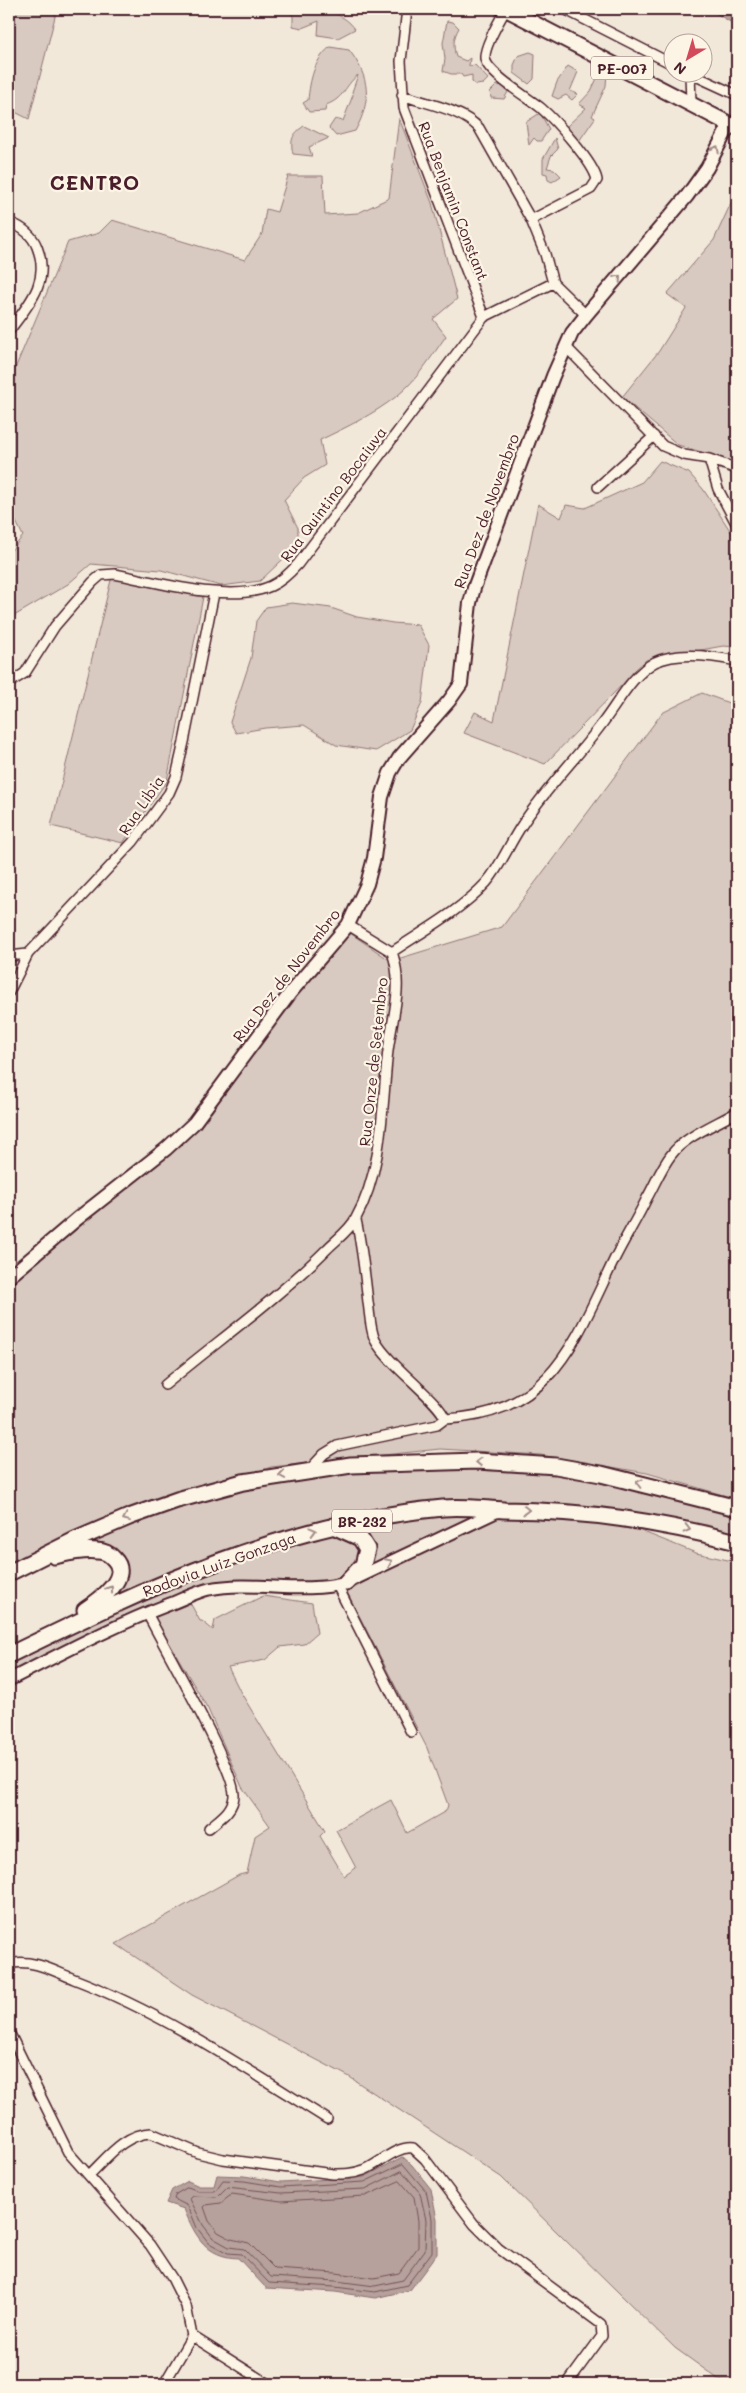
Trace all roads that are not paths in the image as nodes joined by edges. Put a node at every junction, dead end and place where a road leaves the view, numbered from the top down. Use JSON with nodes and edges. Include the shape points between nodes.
{"nodes":[{"id":1,"x":407,"y":9,"type":"edge"},
{"id":2,"x":506,"y":9,"type":"edge"},
{"id":3,"x":564,"y":9,"type":"edge"},
{"id":4,"x":664,"y":61,"type":"edge"},
{"id":5,"x":690,"y":82,"type":"edge"},
{"id":6,"x":710,"y":82,"type":"edge"},
{"id":7,"x":737,"y":94,"type":"edge"},
{"id":8,"x":402,"y":95,"type":"junction"},
{"id":9,"x":691,"y":103,"type":"junction"},
{"id":10,"x":734,"y":126,"type":"edge"},
{"id":11,"x":531,"y":220,"type":"junction"},
{"id":12,"x":9,"y":222,"type":"edge"},
{"id":13,"x":553,"y":283,"type":"junction"},
{"id":14,"x":586,"y":315,"type":"junction"},
{"id":15,"x":484,"y":317,"type":"junction"},
{"id":16,"x":9,"y":331,"type":"edge"},
{"id":17,"x":566,"y":347,"type":"junction"},
{"id":18,"x":654,"y":436,"type":"junction"},
{"id":19,"x":709,"y":459,"type":"junction"},
{"id":20,"x":737,"y":469,"type":"edge"},
{"id":21,"x":598,"y":487,"type":"dead end"},
{"id":22,"x":737,"y":525,"type":"edge"},
{"id":23,"x":214,"y":593,"type":"junction"},
{"id":24,"x":737,"y":661,"type":"edge"},
{"id":25,"x":9,"y":683,"type":"edge"},
{"id":26,"x":348,"y":925,"type":"junction"},
{"id":27,"x":392,"y":952,"type":"junction"},
{"id":28,"x":28,"y":954,"type":"junction"},
{"id":29,"x":9,"y":956,"type":"edge"},
{"id":30,"x":9,"y":992,"type":"edge"},
{"id":31,"x":737,"y":1112,"type":"edge"},
{"id":32,"x":356,"y":1220,"type":"junction"},
{"id":33,"x":9,"y":1277,"type":"edge"},
{"id":34,"x":165,"y":1385,"type":"dead end"},
{"id":35,"x":445,"y":1419,"type":"junction"},
{"id":36,"x":309,"y":1470,"type":"junction"},
{"id":37,"x":737,"y":1508,"type":"edge"},
{"id":38,"x":501,"y":1510,"type":"junction"},
{"id":39,"x":333,"y":1526,"type":"junction"},
{"id":40,"x":737,"y":1542,"type":"edge"},
{"id":41,"x":41,"y":1558,"type":"junction"},
{"id":42,"x":9,"y":1573,"type":"edge"},
{"id":43,"x":341,"y":1584,"type":"junction"},
{"id":44,"x":147,"y":1613,"type":"junction"},
{"id":45,"x":42,"y":1638,"type":"junction"},
{"id":46,"x":9,"y":1655,"type":"edge"},
{"id":47,"x":9,"y":1680,"type":"edge"},
{"id":48,"x":411,"y":1732,"type":"dead end"},
{"id":49,"x":209,"y":1828,"type":"dead end"},
{"id":50,"x":9,"y":1964,"type":"edge"},
{"id":51,"x":9,"y":2032,"type":"edge"},
{"id":52,"x":327,"y":2119,"type":"dead end"},
{"id":53,"x":89,"y":2176,"type":"junction"},
{"id":54,"x":192,"y":2336,"type":"junction"},
{"id":55,"x":164,"y":2384,"type":"edge"},
{"id":56,"x":268,"y":2384,"type":"edge"},
{"id":57,"x":567,"y":2384,"type":"edge"}],
"edges":[{"from":1,"to":8,"type":"street","name":"Rua Benjamin Constant","via":[[401,61]]},
{"from":2,"to":9,"type":"main road","number":"PE-007"},
{"from":2,"to":11,"type":"street","via":[[485,51],[486,63],[493,72],[542,108],[588,163],[597,180],[591,189]]},
{"from":3,"to":4,"type":"street"},
{"from":5,"to":9,"type":"street"},
{"from":6,"to":7,"type":"street"},
{"from":8,"to":11,"type":"street","via":[[474,122]]},
{"from":8,"to":15,"type":"street","name":"Rua Benjamin Constant","via":[[408,122]]},
{"from":9,"to":10,"type":"main road","number":"PE-007"},
{"from":14,"to":10,"type":"main road","name":"Rua Dez de Novembro","one_way":true,"via":[[687,196]]},
{"from":11,"to":13,"type":"street","via":[[546,254]]},
{"from":12,"to":16,"type":"street","via":[[28,232],[33,239],[42,259],[43,272],[39,288]]},
{"from":13,"to":14,"type":"street"},
{"from":13,"to":15,"type":"street","name":"Rua Quintino Bocaiuva"},
{"from":14,"to":17,"type":"main road","name":"Rua Dez de Novembro"},
{"from":15,"to":23,"type":"street","name":"Rua Quintino Bocaiuva","via":[[289,574],[262,590]]},
{"from":17,"to":18,"type":"street"},
{"from":17,"to":26,"type":"main road","name":"Rua Dez de Novembro","via":[[474,588],[461,684],[390,773],[382,797],[367,884]]},
{"from":18,"to":19,"type":"street","via":[[672,451]]},
{"from":18,"to":21,"type":"street"},
{"from":19,"to":20,"type":"street"},
{"from":19,"to":22,"type":"street","via":[[718,489]]},
{"from":23,"to":25,"type":"street","name":"Rua Quintino Bocaiuva","via":[[115,574],[101,575],[55,626],[25,673]]},
{"from":23,"to":28,"type":"street","name":"Rua Libia","via":[[184,742],[169,793],[133,842]]},
{"from":24,"to":27,"type":"street","via":[[672,657],[658,661],[639,673],[521,825],[486,882],[458,907]]},
{"from":26,"to":27,"type":"street"},
{"from":26,"to":33,"type":"main road","name":"Rua Dez de Novembro","via":[[291,992],[194,1123],[166,1150]]},
{"from":27,"to":32,"type":"street","name":"Rua Onze de Setembro","via":[[398,989],[387,1057],[381,1137]]},
{"from":28,"to":29,"type":"street"},
{"from":28,"to":30,"type":"street","name":"Rua Libia"},
{"from":31,"to":35,"type":"street","via":[[688,1139],[671,1154],[615,1258],[584,1325],[544,1381],[501,1409]]},
{"from":32,"to":34,"type":"street","name":"Rua Onze de Setembro","via":[[297,1278]]},
{"from":32,"to":35,"type":"street","via":[[374,1338],[384,1355],[444,1413]]},
{"from":35,"to":36,"type":"street","via":[[437,1425],[337,1446]]},
{"from":37,"to":36,"type":"highway","number":"BR-232","one_way":true,"via":[[556,1466],[469,1461],[351,1464]]},
{"from":36,"to":41,"type":"highway","number":"BR-232","one_way":true,"via":[[243,1482],[177,1500],[129,1517]]},
{"from":38,"to":39,"type":"highway","name":"Rodovia Luiz Gonzaga","number":"BR-232","via":[[446,1508]]},
{"from":38,"to":40,"type":"highway","name":"Rodovia Luiz Gonzaga","number":"BR-232","one_way":true,"via":[[622,1517]]},
{"from":43,"to":38,"type":"street","one_way":true},
{"from":39,"to":43,"type":"highway","via":[[360,1538],[367,1549],[363,1565]]},
{"from":45,"to":39,"type":"highway","name":"Rodovia Luiz Gonzaga","number":"BR-232","one_way":true,"via":[[141,1591],[247,1550]]},
{"from":41,"to":42,"type":"highway","number":"BR-232"},
{"from":45,"to":41,"type":"highway","number":"BR-232","one_way":true,"via":[[100,1600],[113,1585],[119,1570],[116,1560],[98,1551]]},
{"from":43,"to":44,"type":"street","via":[[234,1586],[208,1590]]},
{"from":43,"to":48,"type":"street"},
{"from":44,"to":47,"type":"street"},
{"from":44,"to":49,"type":"street","via":[[221,1755],[232,1783],[231,1806]]},
{"from":45,"to":46,"type":"highway","name":"Rodovia Luiz Gonzaga","number":"BR-232"},
{"from":50,"to":52,"type":"street","via":[[21,1962],[49,1969],[158,2016]]},
{"from":51,"to":53,"type":"street","via":[[61,2141]]},
{"from":53,"to":54,"type":"street","via":[[150,2245],[172,2278],[186,2306]]},
{"from":53,"to":57,"type":"street","via":[[123,2143],[144,2133],[223,2159],[333,2174],[365,2170],[398,2151],[413,2148],[426,2158],[483,2234],[601,2324],[602,2336]]},
{"from":54,"to":55,"type":"street"},
{"from":54,"to":56,"type":"street"}]}
